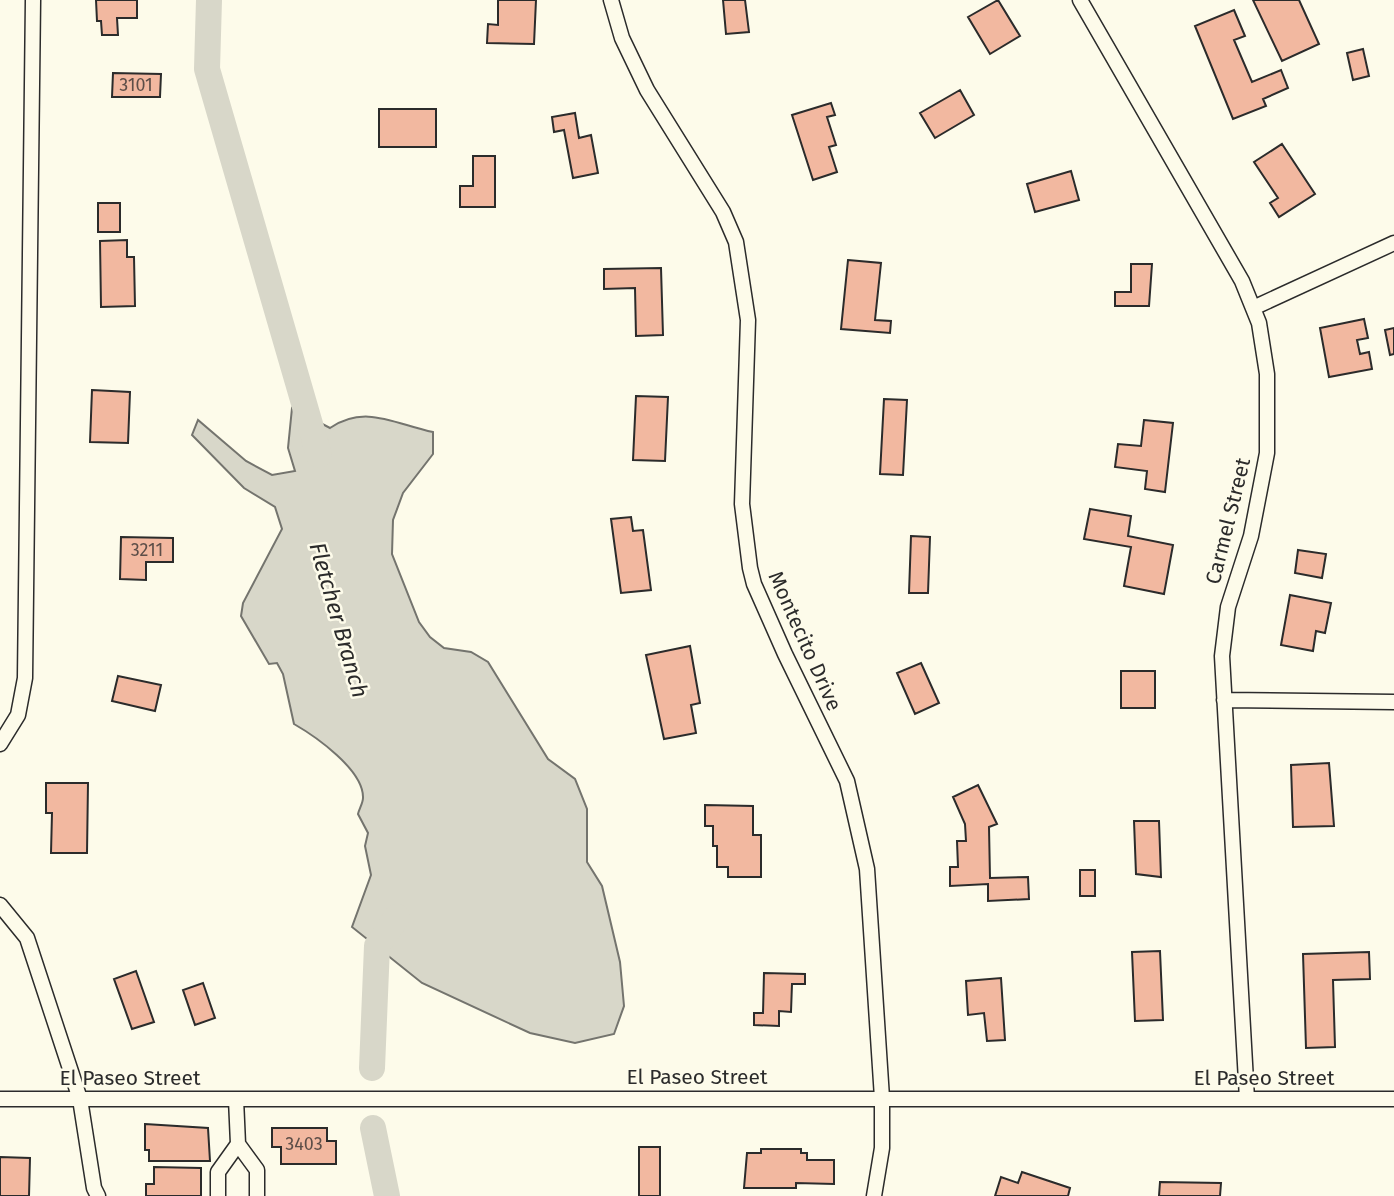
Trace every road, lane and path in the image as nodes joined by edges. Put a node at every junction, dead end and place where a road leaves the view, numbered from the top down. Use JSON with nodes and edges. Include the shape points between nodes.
{"nodes":[{"id":1,"x":33,"y":0,"type":"edge"},
{"id":2,"x":611,"y":0,"type":"edge"},
{"id":3,"x":1080,"y":0,"type":"edge"},
{"id":4,"x":1394,"y":243,"type":"edge"},
{"id":5,"x":1253,"y":308,"type":"junction"},
{"id":6,"x":1224,"y":700,"type":"junction"},
{"id":7,"x":1394,"y":702,"type":"edge"},
{"id":8,"x":0,"y":744,"type":"edge"},
{"id":9,"x":0,"y":905,"type":"edge"},
{"id":10,"x":882,"y":1098,"type":"junction"},
{"id":11,"x":0,"y":1099,"type":"edge"},
{"id":12,"x":80,"y":1099,"type":"junction"},
{"id":13,"x":236,"y":1099,"type":"junction"},
{"id":14,"x":1247,"y":1099,"type":"junction"},
{"id":15,"x":1394,"y":1099,"type":"edge"},
{"id":16,"x":238,"y":1144,"type":"junction"},
{"id":17,"x":94,"y":1193,"type":"edge"},
{"id":18,"x":218,"y":1196,"type":"edge"},
{"id":19,"x":257,"y":1196,"type":"edge"},
{"id":20,"x":874,"y":1196,"type":"edge"}],
"edges":[{"from":1,"to":8,"type":"street","via":[[24,678],[18,715]]},
{"from":2,"to":10,"type":"street","name":"Montecito Drive","via":[[622,38],[647,90],[723,212],[736,242],[748,320],[742,460],[746,546],[754,584],[847,781],[857,815],[867,869]]},
{"from":3,"to":5,"type":"street","name":"Carmel Street","via":[[1242,281]]},
{"from":4,"to":5,"type":"street"},
{"from":5,"to":6,"type":"street","name":"Carmel Street","via":[[1267,374],[1267,453],[1251,536],[1228,607],[1222,656]]},
{"from":6,"to":7,"type":"street"},
{"from":6,"to":14,"type":"street","name":"Carmel Street"},
{"from":9,"to":12,"type":"street","via":[[27,938]]},
{"from":10,"to":13,"type":"street","name":"El Paseo Street"},
{"from":10,"to":14,"type":"street","name":"El Paseo Street"},
{"from":10,"to":20,"type":"street","name":"Montecito Drive","via":[[882,1148]]},
{"from":11,"to":12,"type":"street","name":"El Paseo Street"},
{"from":12,"to":13,"type":"street","name":"El Paseo Street"},
{"from":12,"to":17,"type":"street"},
{"from":13,"to":16,"type":"street"},
{"from":14,"to":15,"type":"street","name":"El Paseo Street"},
{"from":16,"to":18,"type":"street","via":[[218,1172]]},
{"from":16,"to":19,"type":"street","via":[[257,1170]]}]}
